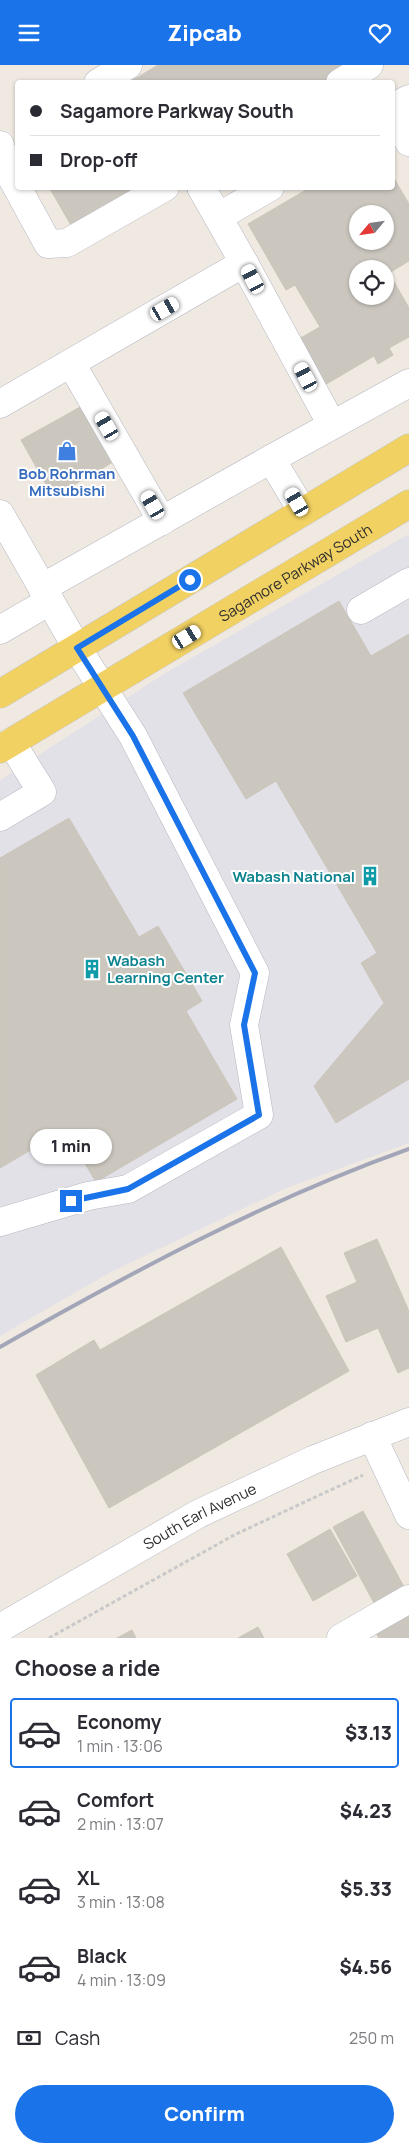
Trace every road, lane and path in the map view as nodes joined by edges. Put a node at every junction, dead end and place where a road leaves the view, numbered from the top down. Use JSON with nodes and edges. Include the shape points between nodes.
{"nodes":[{"id":1,"x":128,"y":65,"type":"edge"},
{"id":2,"x":369,"y":65,"type":"edge"},
{"id":3,"x":103,"y":80,"type":"edge"},
{"id":4,"x":345,"y":80,"type":"edge"},
{"id":5,"x":399,"y":111,"type":"edge"},
{"id":6,"x":15,"y":131,"type":"edge"},
{"id":7,"x":0,"y":139,"type":"edge"},
{"id":8,"x":409,"y":142,"type":"edge"},
{"id":9,"x":0,"y":145,"type":"edge"},
{"id":10,"x":15,"y":183,"type":"edge"},
{"id":11,"x":15,"y":188,"type":"edge"},
{"id":12,"x":19,"y":190,"type":"edge"},
{"id":13,"x":160,"y":190,"type":"edge"},
{"id":14,"x":203,"y":190,"type":"edge"},
{"id":15,"x":265,"y":190,"type":"edge"},
{"id":16,"x":0,"y":197,"type":"edge"},
{"id":17,"x":218,"y":217,"type":"junction"},
{"id":18,"x":244,"y":263,"type":"junction"},
{"id":19,"x":71,"y":363,"type":"junction"},
{"id":20,"x":409,"y":383,"type":"edge"},
{"id":21,"x":0,"y":405,"type":"edge"},
{"id":22,"x":332,"y":425,"type":"junction"},
{"id":23,"x":409,"y":448,"type":"edge"},
{"id":24,"x":271,"y":459,"type":"junction"},
{"id":25,"x":409,"y":505,"type":"edge"},
{"id":26,"x":303,"y":512,"type":"junction"},
{"id":27,"x":0,"y":514,"type":"edge"},
{"id":28,"x":162,"y":521,"type":"junction"},
{"id":29,"x":409,"y":582,"type":"edge"},
{"id":30,"x":46,"y":595,"type":"junction"},
{"id":31,"x":361,"y":610,"type":"dead end"},
{"id":32,"x":0,"y":630,"type":"edge"},
{"id":33,"x":77,"y":648,"type":"junction"},
{"id":34,"x":101,"y":688,"type":"junction"},
{"id":35,"x":0,"y":694,"type":"edge"},
{"id":36,"x":5,"y":746,"type":"edge"},
{"id":37,"x":0,"y":817,"type":"edge"},
{"id":38,"x":0,"y":1222,"type":"edge"},
{"id":39,"x":409,"y":1422,"type":"edge"},
{"id":40,"x":372,"y":1436,"type":"junction"},
{"id":41,"x":364,"y":1475,"type":"dead end"},
{"id":42,"x":409,"y":1515,"type":"edge"},
{"id":43,"x":409,"y":1599,"type":"edge"},
{"id":44,"x":3,"y":1619,"type":"edge"},
{"id":45,"x":49,"y":1638,"type":"edge"},
{"id":46,"x":341,"y":1638,"type":"edge"}],
"edges":[{"from":1,"to":3,"type":"street"},
{"from":2,"to":4,"type":"street"},
{"from":5,"to":8,"type":"street"},
{"from":6,"to":7,"type":"street"},
{"from":9,"to":10,"type":"street"},
{"from":11,"to":16,"type":"street"},
{"from":12,"to":13,"type":"street","via":[[48,244],[67,243]]},
{"from":14,"to":17,"type":"street"},
{"from":15,"to":17,"type":"street"},
{"from":17,"to":18,"type":"street"},
{"from":18,"to":19,"type":"street"},
{"from":18,"to":22,"type":"street"},
{"from":19,"to":21,"type":"street"},
{"from":19,"to":28,"type":"street"},
{"from":20,"to":22,"type":"street"},
{"from":22,"to":24,"type":"street"},
{"from":23,"to":26,"type":"main road"},
{"from":24,"to":26,"type":"street"},
{"from":24,"to":28,"type":"street"},
{"from":25,"to":34,"type":"main road","name":"Sagamore Parkway South"},
{"from":26,"to":33,"type":"main road"},
{"from":27,"to":30,"type":"street"},
{"from":28,"to":30,"type":"street"},
{"from":29,"to":31,"type":"street"},
{"from":30,"to":32,"type":"street"},
{"from":30,"to":33,"type":"street"},
{"from":33,"to":34,"type":"street"},
{"from":33,"to":35,"type":"main road"},
{"from":34,"to":36,"type":"main road","name":"Sagamore Parkway South"},
{"from":34,"to":38,"type":"street","via":[[133,736],[255,973],[244,1025],[259,1115],[128,1189],[88,1196]]},
{"from":36,"to":37,"type":"street","via":[[42,792]]},
{"from":39,"to":40,"type":"street","name":"South Earl Avenue"},
{"from":40,"to":42,"type":"street"},
{"from":40,"to":44,"type":"street","name":"South Earl Avenue","via":[[198,1514]]},
{"from":41,"to":45,"type":"path","via":[[236,1534]]},
{"from":43,"to":46,"type":"street"}]}
